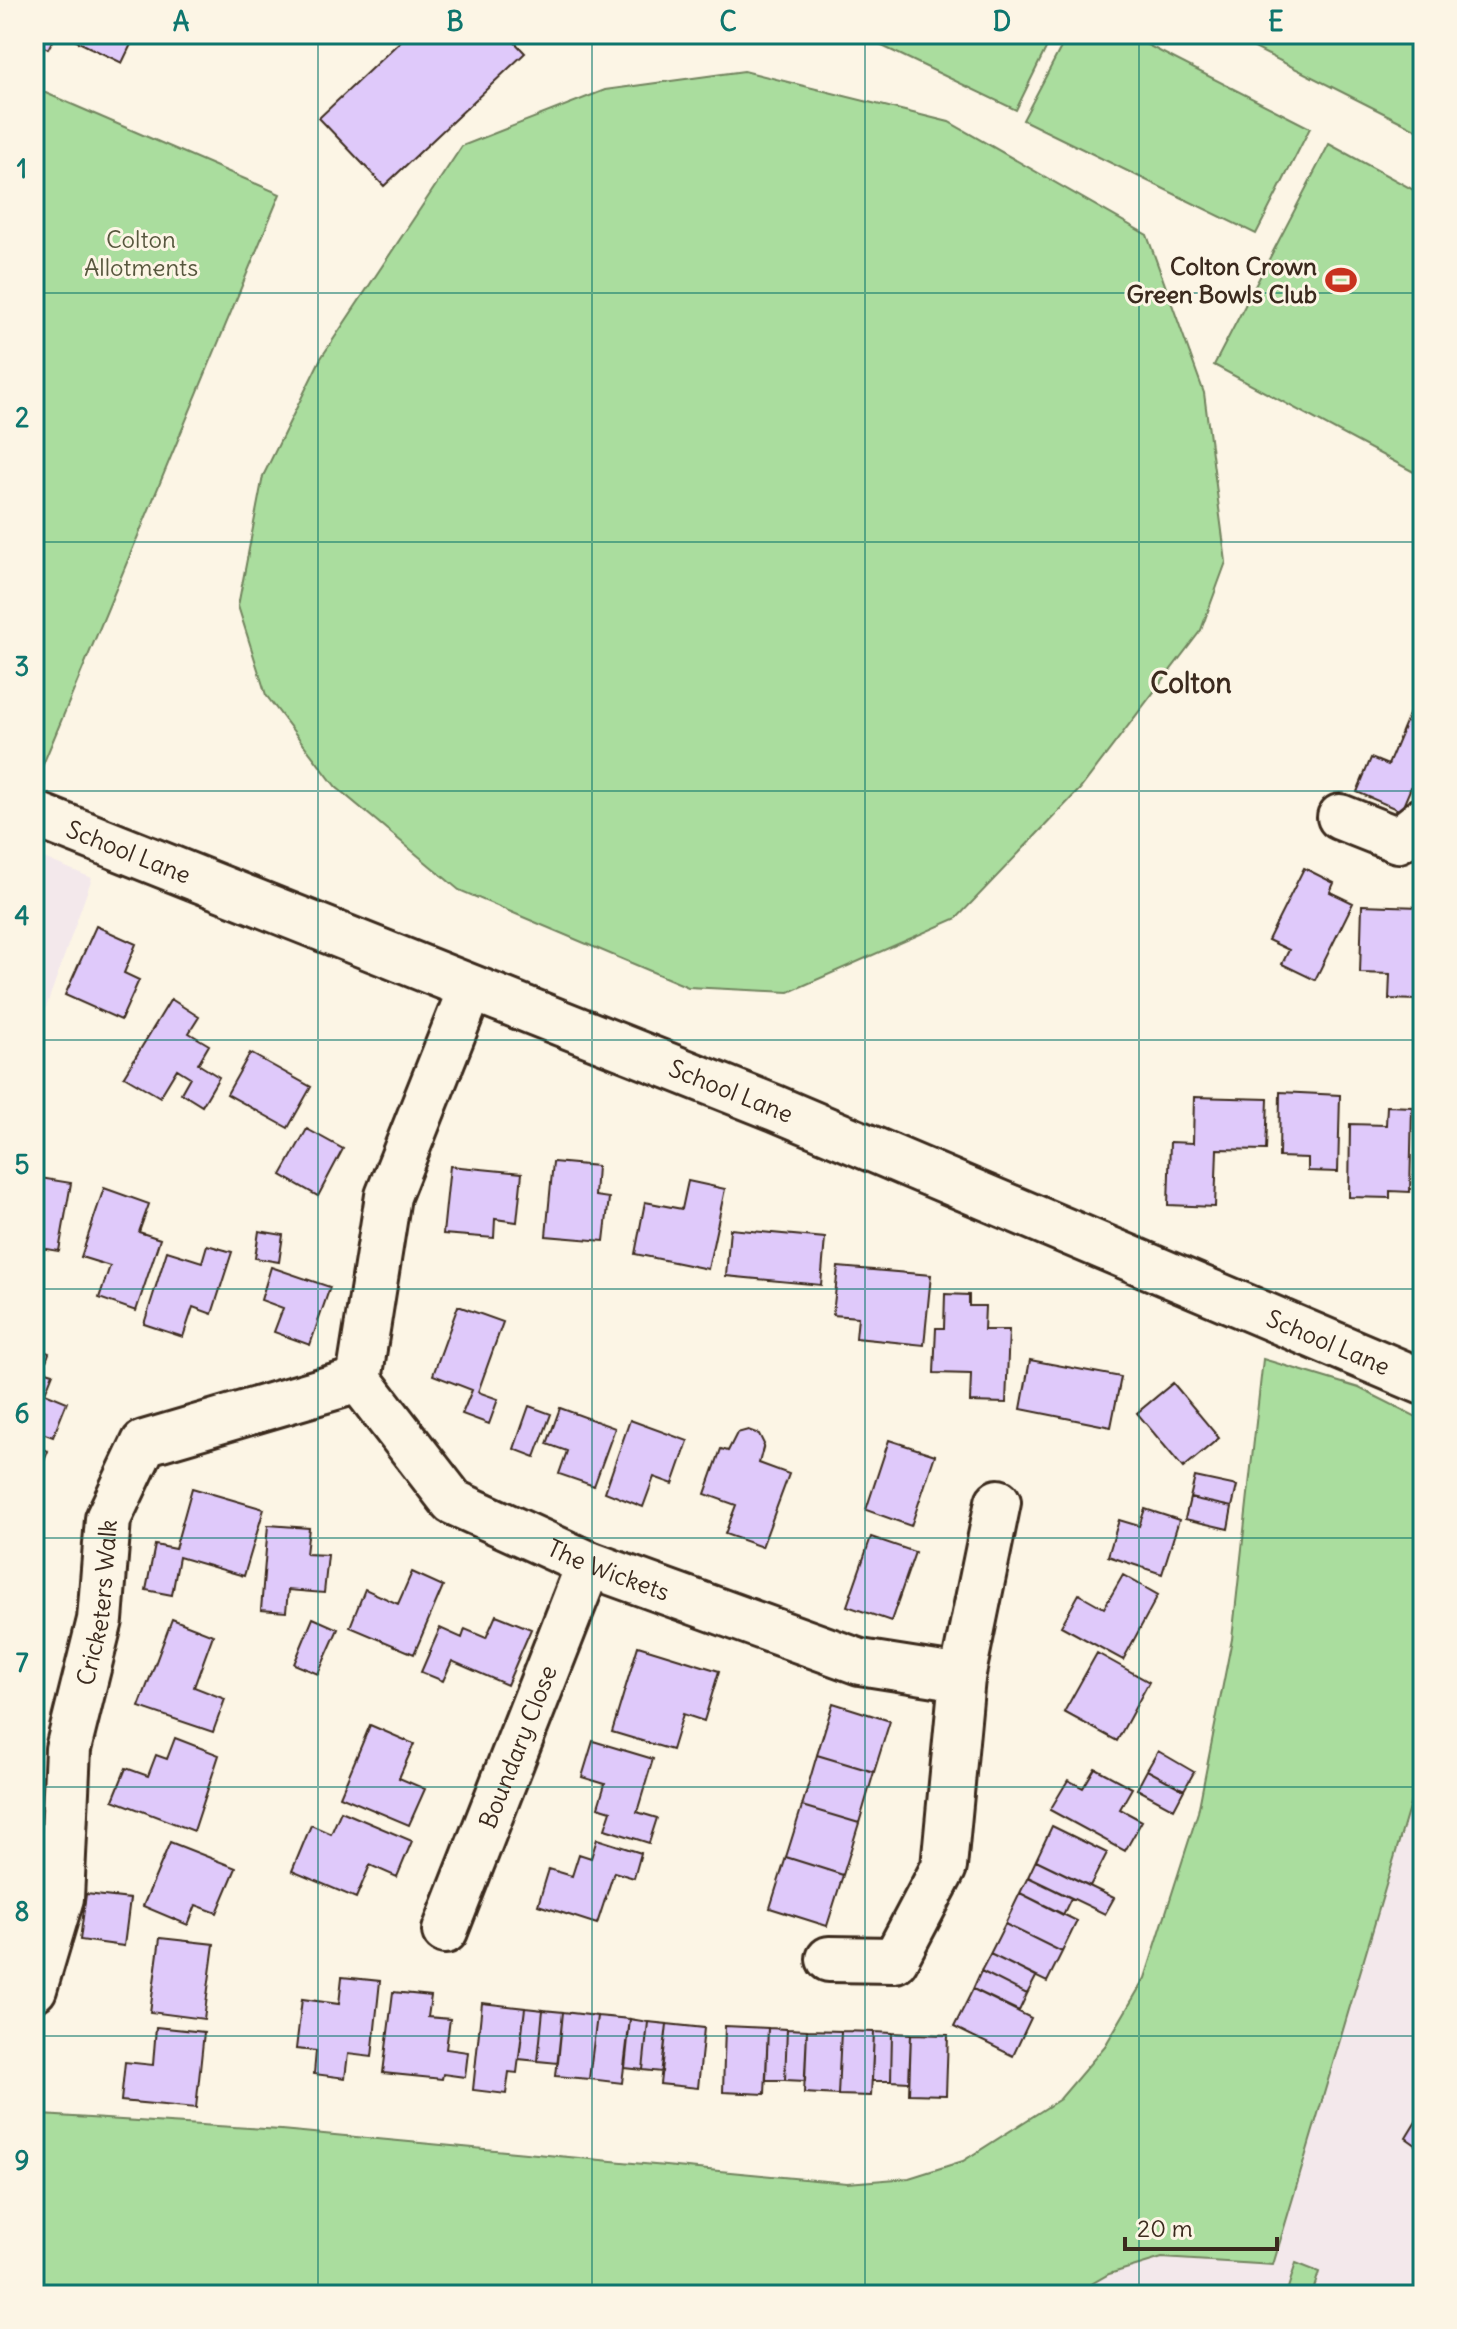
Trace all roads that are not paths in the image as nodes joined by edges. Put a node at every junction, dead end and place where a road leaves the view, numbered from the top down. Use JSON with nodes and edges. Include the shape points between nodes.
{"nodes":[{"id":1,"x":34,"y":814,"type":"edge"},
{"id":2,"x":1340,"y":817,"type":"dead end"},
{"id":3,"x":1423,"y":820,"type":"edge"},
{"id":4,"x":471,"y":988,"type":"junction"},
{"id":5,"x":359,"y":1380,"type":"junction"},
{"id":6,"x":1423,"y":1382,"type":"edge"},
{"id":7,"x":998,"y":1502,"type":"dead end"},
{"id":8,"x":589,"y":1564,"type":"junction"},
{"id":9,"x":962,"y":1678,"type":"junction"},
{"id":10,"x":445,"y":1931,"type":"dead end"},
{"id":11,"x":829,"y":1959,"type":"dead end"},
{"id":12,"x":34,"y":1989,"type":"edge"}],
"edges":[{"from":1,"to":4,"type":"street","name":"School Lane"},
{"from":2,"to":3,"type":"street","via":[[1398,840]]},
{"from":4,"to":5,"type":"street","via":[[388,1196]]},
{"from":4,"to":6,"type":"street","name":"School Lane","via":[[775,1108]]},
{"from":5,"to":8,"type":"street","name":"The Wickets","via":[[453,1502]]},
{"from":5,"to":12,"type":"street","name":"Cricketers Walk","via":[[144,1443],[108,1519],[100,1620],[68,1749],[61,1898]]},
{"from":7,"to":9,"type":"street"},
{"from":8,"to":9,"type":"street","name":"The Wickets","via":[[860,1662]]},
{"from":8,"to":10,"type":"street","name":"Boundary Close"},
{"from":9,"to":11,"type":"street","via":[[944,1867],[895,1960]]}]}
